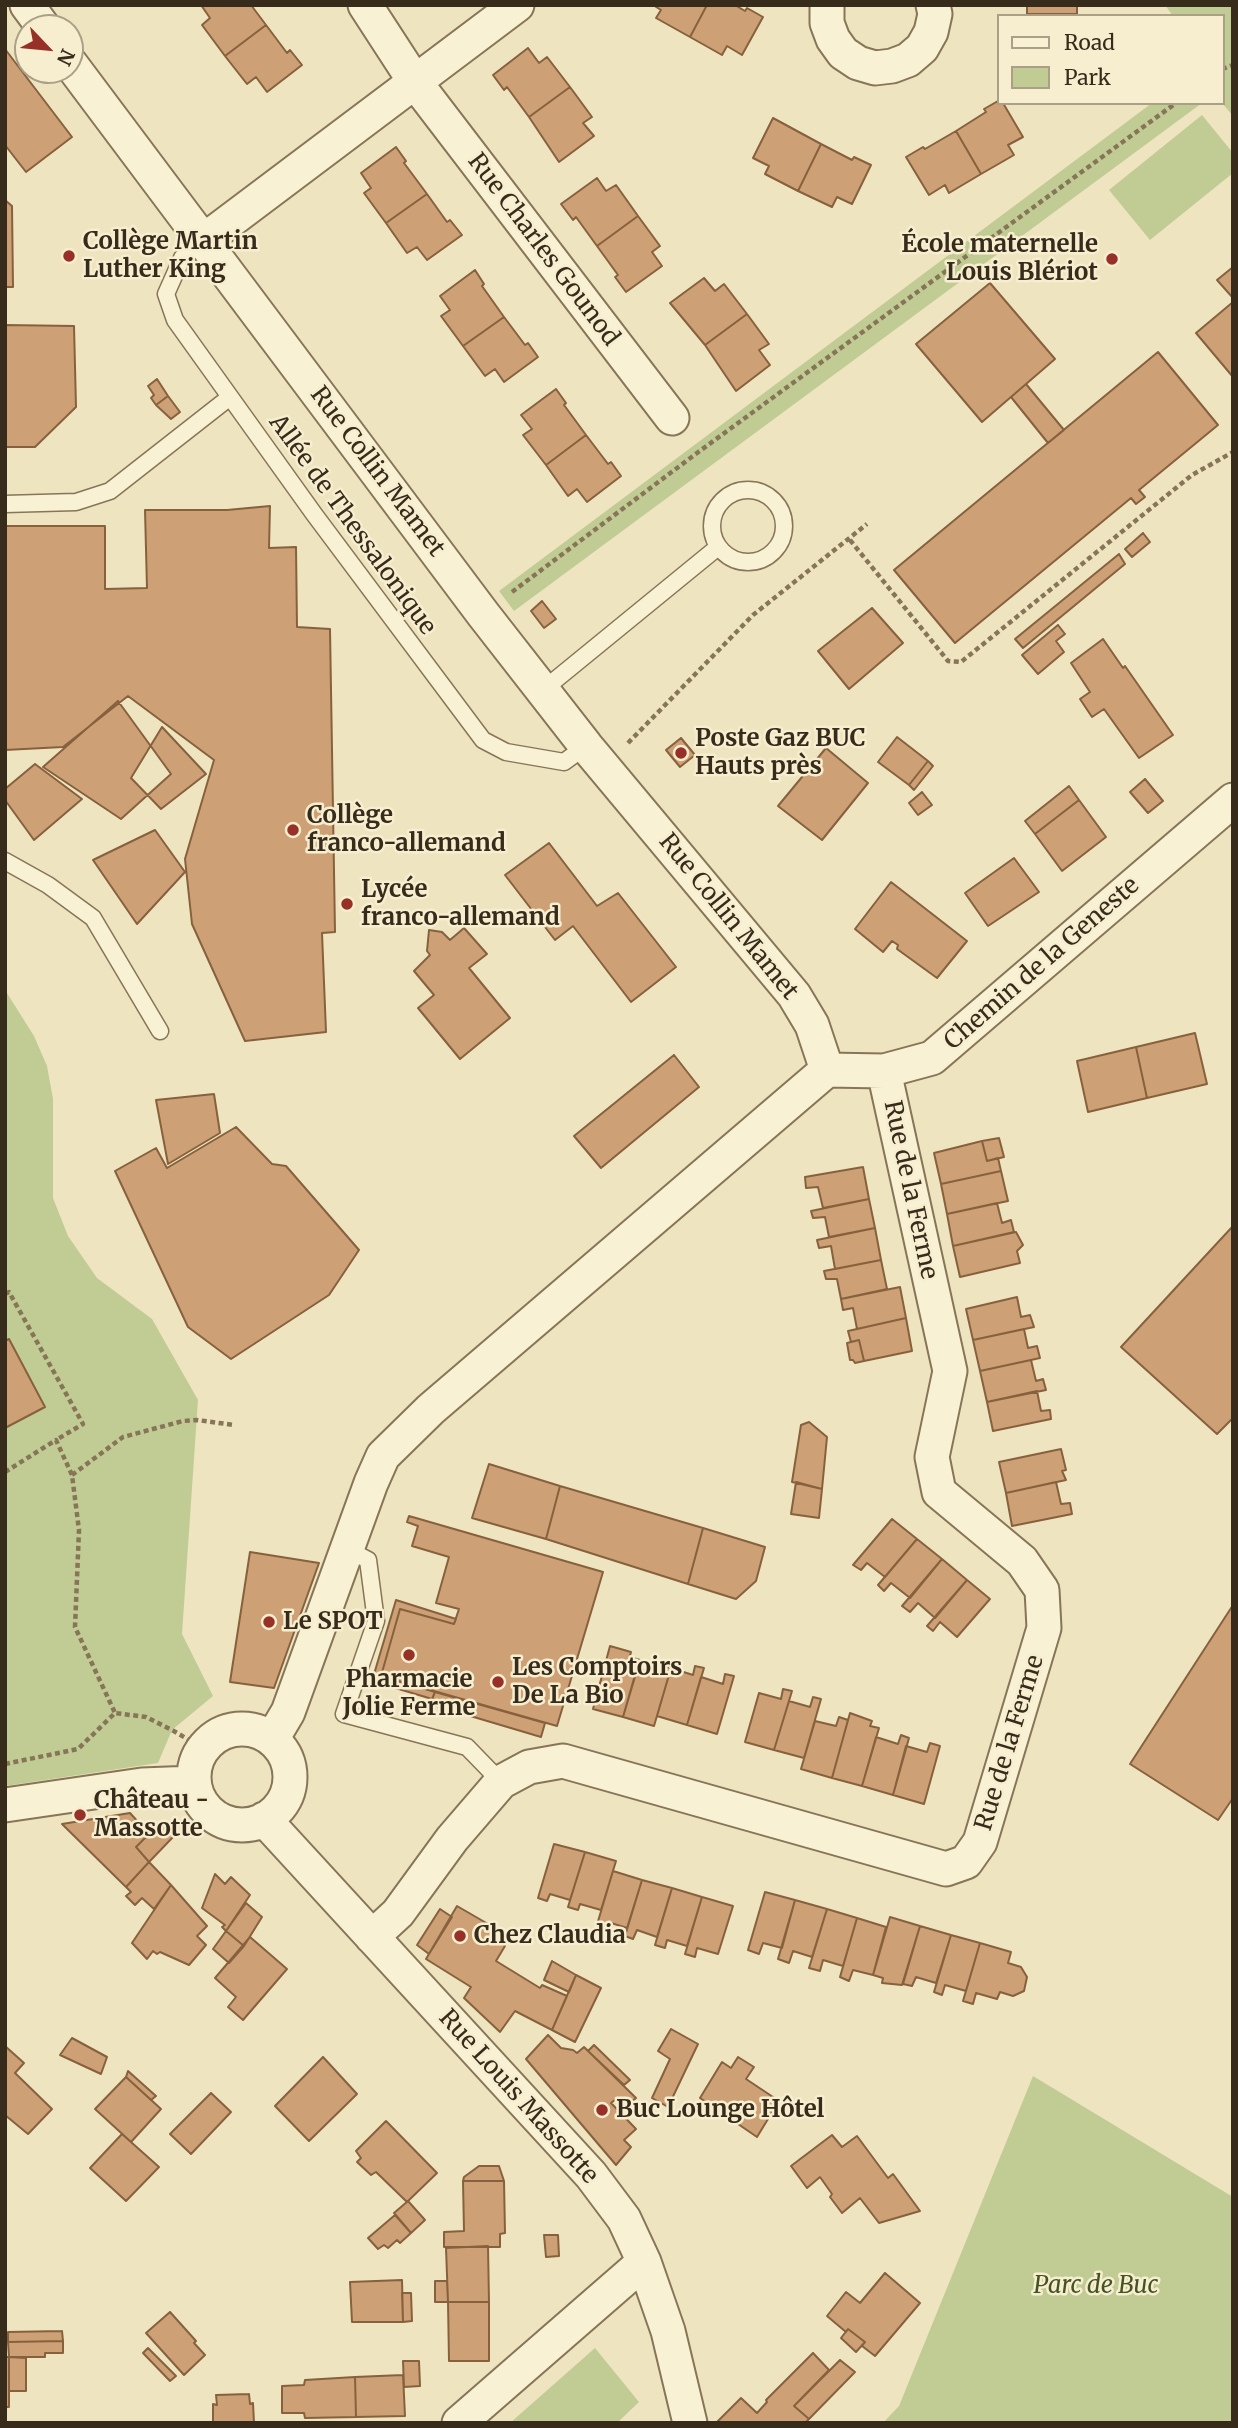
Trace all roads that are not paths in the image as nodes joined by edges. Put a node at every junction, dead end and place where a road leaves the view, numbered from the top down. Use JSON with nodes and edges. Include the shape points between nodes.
{"nodes":[{"id":1,"x":365,"y":5,"type":"edge"},
{"id":2,"x":517,"y":5,"type":"edge"},
{"id":3,"x":827,"y":5,"type":"edge"},
{"id":4,"x":933,"y":5,"type":"edge"},
{"id":5,"x":84,"y":82,"type":"edge"},
{"id":6,"x":415,"y":82,"type":"junction"},
{"id":7,"x":202,"y":242,"type":"junction"},
{"id":8,"x":230,"y":397,"type":"junction"},
{"id":9,"x":672,"y":418,"type":"dead end"},
{"id":10,"x":5,"y":504,"type":"edge"},
{"id":11,"x":718,"y":547,"type":"junction"},
{"id":12,"x":543,"y":690,"type":"junction"},
{"id":13,"x":595,"y":756,"type":"junction"},
{"id":14,"x":1233,"y":800,"type":"edge"},
{"id":15,"x":5,"y":861,"type":"edge"},
{"id":16,"x":160,"y":1031,"type":"dead end"},
{"id":17,"x":827,"y":1070,"type":"junction"},
{"id":18,"x":884,"y":1071,"type":"junction"},
{"id":19,"x":347,"y":1549,"type":"junction"},
{"id":20,"x":272,"y":1740,"type":"junction"},
{"id":21,"x":500,"y":1782,"type":"junction"},
{"id":22,"x":194,"y":1783,"type":"junction"},
{"id":23,"x":5,"y":1805,"type":"edge"},
{"id":24,"x":264,"y":1819,"type":"junction"},
{"id":25,"x":372,"y":1937,"type":"junction"},
{"id":26,"x":643,"y":2262,"type":"junction"},
{"id":27,"x":458,"y":2423,"type":"edge"},
{"id":28,"x":690,"y":2423,"type":"edge"}],
"edges":[{"from":1,"to":6,"type":"street","name":"Rue Charles Gounod"},
{"from":2,"to":6,"type":"street"},
{"from":3,"to":4,"type":"street","via":[[832,39],[843,53],[875,68],[908,60],[922,48],[932,32]]},
{"from":5,"to":7,"type":"street","name":"Rue Collin Mamet"},
{"from":6,"to":7,"type":"street"},
{"from":6,"to":9,"type":"street","name":"Rue Charles Gounod"},
{"from":7,"to":8,"type":"lane","name":"Allée de Thessalonique","via":[[182,258],[166,294],[175,320]]},
{"from":7,"to":12,"type":"street","name":"Rue Collin Mamet"},
{"from":8,"to":10,"type":"lane","via":[[110,491],[76,502]]},
{"from":8,"to":13,"type":"lane","name":"Allée de Thessalonique","via":[[483,740],[506,752],[565,762]]},
{"from":11,"to":11,"type":"lane","via":[[737,561],[761,560],[771,554],[784,534],[781,510],[774,500],[765,493],[741,489],[720,502],[711,523]]},
{"from":11,"to":12,"type":"lane"},
{"from":12,"to":13,"type":"street","name":"Rue Collin Mamet"},
{"from":13,"to":17,"type":"street","name":"Rue Collin Mamet","via":[[794,995],[812,1025]]},
{"from":14,"to":18,"type":"street","name":"Chemin de la Geneste","via":[[932,1058]]},
{"from":15,"to":16,"type":"lane","via":[[93,918]]},
{"from":17,"to":18,"type":"street","name":"Chemin de la Geneste"},
{"from":17,"to":19,"type":"street","via":[[410,1428],[383,1456]]},
{"from":18,"to":21,"type":"street","name":"Rue de la Ferme","via":[[950,1371],[932,1457],[939,1492],[1023,1561],[1042,1590],[1044,1628],[980,1842],[965,1862],[946,1869],[563,1761],[529,1767]]},
{"from":19,"to":20,"type":"street","via":[[288,1712]]},
{"from":19,"to":21,"type":"lane","via":[[368,1560],[376,1621],[344,1714],[467,1747]]},
{"from":20,"to":22,"type":"street","via":[[239,1729],[213,1738],[197,1759]]},
{"from":20,"to":24,"type":"street","via":[[285,1758],[290,1781],[286,1797]]},
{"from":21,"to":25,"type":"street","name":"Rue de la Ferme","via":[[398,1913]]},
{"from":22,"to":23,"type":"street"},
{"from":22,"to":24,"type":"street","via":[[207,1811],[220,1820],[250,1825]]},
{"from":24,"to":25,"type":"street","name":"Rue Louis Massotte"},
{"from":25,"to":26,"type":"street","name":"Rue Louis Massotte","via":[[591,2175],[624,2219]]},
{"from":26,"to":27,"type":"street"},
{"from":26,"to":28,"type":"street","name":"Rue Louis Massotte","via":[[668,2331]]}]}
